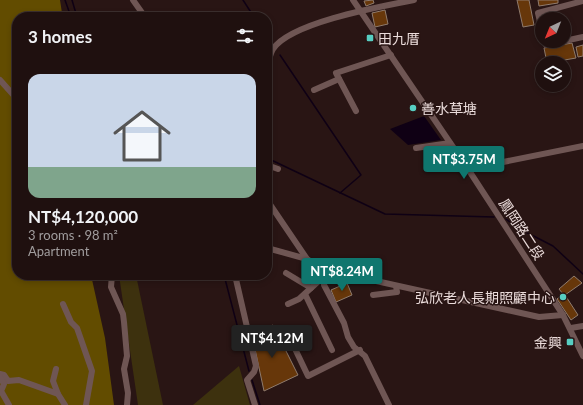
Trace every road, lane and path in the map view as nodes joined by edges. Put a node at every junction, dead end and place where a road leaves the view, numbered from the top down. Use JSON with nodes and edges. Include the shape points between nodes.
{"nodes":[{"id":1,"x":133,"y":0,"type":"edge"},
{"id":2,"x":353,"y":0,"type":"edge"},
{"id":3,"x":414,"y":0,"type":"edge"},
{"id":4,"x":583,"y":1,"type":"edge"},
{"id":5,"x":360,"y":10,"type":"junction"},
{"id":6,"x":141,"y":12,"type":"edge"},
{"id":7,"x":542,"y":12,"type":"edge"},
{"id":8,"x":583,"y":38,"type":"edge"},
{"id":9,"x":571,"y":40,"type":"edge"},
{"id":10,"x":272,"y":54,"type":"edge"},
{"id":11,"x":391,"y":56,"type":"junction"},
{"id":12,"x":339,"y":79,"type":"junction"},
{"id":13,"x":0,"y":80,"type":"edge"},
{"id":14,"x":314,"y":90,"type":"dead end"},
{"id":15,"x":12,"y":93,"type":"edge"},
{"id":16,"x":356,"y":111,"type":"dead end"},
{"id":17,"x":450,"y":143,"type":"junction"},
{"id":18,"x":583,"y":146,"type":"edge"},
{"id":19,"x":416,"y":148,"type":"dead end"},
{"id":20,"x":272,"y":167,"type":"edge"},
{"id":21,"x":278,"y":169,"type":"dead end"},
{"id":22,"x":468,"y":169,"type":"junction"},
{"id":23,"x":272,"y":207,"type":"edge"},
{"id":24,"x":272,"y":249,"type":"edge"},
{"id":25,"x":307,"y":259,"type":"junction"},
{"id":26,"x":322,"y":269,"type":"junction"},
{"id":27,"x":286,"y":273,"type":"dead end"},
{"id":28,"x":322,"y":278,"type":"junction"},
{"id":29,"x":112,"y":280,"type":"edge"},
{"id":30,"x":236,"y":280,"type":"edge"},
{"id":31,"x":396,"y":286,"type":"junction"},
{"id":32,"x":311,"y":288,"type":"junction"},
{"id":33,"x":305,"y":294,"type":"junction"},
{"id":34,"x":373,"y":295,"type":"dead end"},
{"id":35,"x":63,"y":304,"type":"dead end"},
{"id":36,"x":288,"y":304,"type":"dead end"},
{"id":37,"x":563,"y":314,"type":"junction"},
{"id":38,"x":583,"y":326,"type":"edge"},
{"id":39,"x":570,"y":328,"type":"junction"},
{"id":40,"x":287,"y":332,"type":"dead end"},
{"id":41,"x":332,"y":350,"type":"dead end"},
{"id":42,"x":360,"y":350,"type":"junction"},
{"id":43,"x":583,"y":356,"type":"edge"},
{"id":44,"x":56,"y":369,"type":"dead end"},
{"id":45,"x":0,"y":375,"type":"edge"},
{"id":46,"x":58,"y":394,"type":"junction"},
{"id":47,"x":9,"y":405,"type":"edge"},
{"id":48,"x":65,"y":405,"type":"edge"},
{"id":49,"x":86,"y":405,"type":"edge"},
{"id":50,"x":127,"y":405,"type":"edge"},
{"id":51,"x":255,"y":405,"type":"edge"},
{"id":52,"x":389,"y":405,"type":"edge"}],
"edges":[{"from":1,"to":6,"type":"street"},
{"from":2,"to":5,"type":"street","name":"鳳岡路二段"},
{"from":3,"to":5,"type":"street"},
{"from":4,"to":7,"type":"street"},
{"from":5,"to":10,"type":"street","via":[[288,36]]},
{"from":5,"to":11,"type":"street","name":"鳳岡路二段"},
{"from":8,"to":9,"type":"street"},
{"from":11,"to":12,"type":"street","via":[[336,73]]},
{"from":11,"to":17,"type":"street","name":"鳳岡路二段"},
{"from":12,"to":14,"type":"street"},
{"from":12,"to":16,"type":"street"},
{"from":13,"to":15,"type":"street"},
{"from":17,"to":19,"type":"street"},
{"from":17,"to":22,"type":"street","name":"鳳岡路二段"},
{"from":18,"to":22,"type":"street"},
{"from":20,"to":21,"type":"street"},
{"from":22,"to":37,"type":"street","name":"鳳岡路二段"},
{"from":23,"to":25,"type":"street"},
{"from":24,"to":25,"type":"street"},
{"from":25,"to":26,"type":"street"},
{"from":26,"to":28,"type":"street"},
{"from":26,"to":31,"type":"street"},
{"from":27,"to":32,"type":"street"},
{"from":28,"to":32,"type":"street"},
{"from":28,"to":42,"type":"street","via":[[348,337],[354,347]]},
{"from":29,"to":50,"type":"street","via":[[111,288],[124,322]]},
{"from":30,"to":51,"type":"street","via":[[256,366],[247,380]]},
{"from":31,"to":34,"type":"street","via":[[397,292]]},
{"from":31,"to":37,"type":"street","via":[[539,317]]},
{"from":32,"to":33,"type":"street"},
{"from":33,"to":36,"type":"street"},
{"from":33,"to":41,"type":"street"},
{"from":35,"to":49,"type":"street","via":[[71,322],[77,328],[92,371]]},
{"from":37,"to":39,"type":"street","name":"鳳岡路二段"},
{"from":38,"to":39,"type":"street"},
{"from":39,"to":43,"type":"street","name":"鳳岡路二段"},
{"from":40,"to":42,"type":"street","via":[[308,376]]},
{"from":42,"to":52,"type":"street"},
{"from":44,"to":46,"type":"street","via":[[53,381]]},
{"from":45,"to":46,"type":"street","via":[[4,375],[8,381],[18,380]]},
{"from":45,"to":47,"type":"street","via":[[4,384],[1,392]]},
{"from":46,"to":48,"type":"street"}]}
